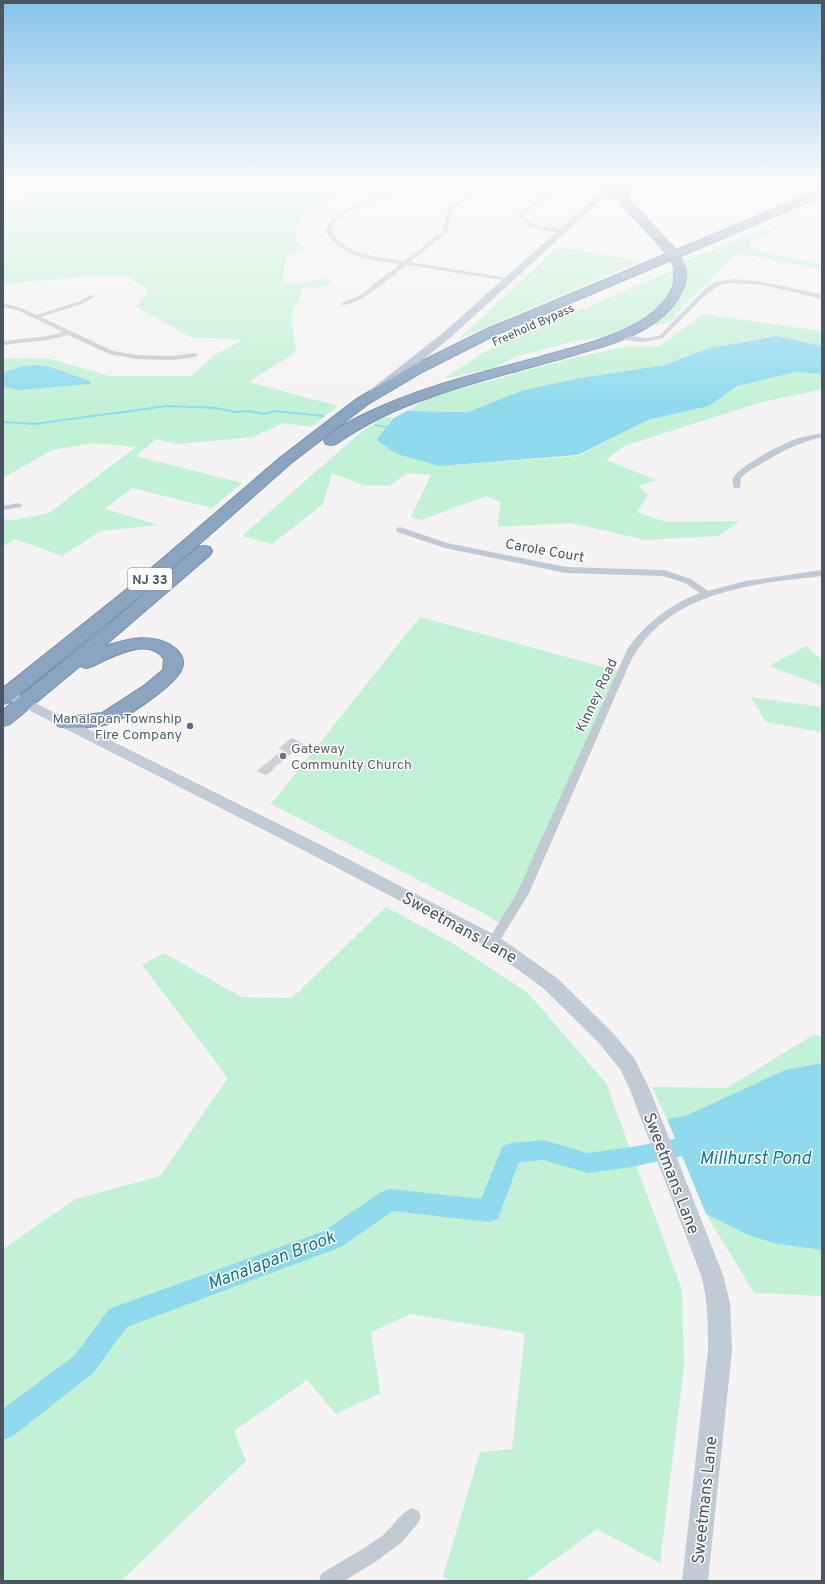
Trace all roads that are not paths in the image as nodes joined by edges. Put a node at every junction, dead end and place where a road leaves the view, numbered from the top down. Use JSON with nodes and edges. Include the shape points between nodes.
{"nodes":[{"id":1,"x":371,"y":258,"type":"edge"},
{"id":2,"x":412,"y":258,"type":"edge"},
{"id":3,"x":532,"y":258,"type":"edge"},
{"id":4,"x":666,"y":258,"type":"edge"},
{"id":5,"x":675,"y":258,"type":"edge"},
{"id":6,"x":688,"y":258,"type":"edge"},
{"id":7,"x":404,"y":264,"type":"junction"},
{"id":8,"x":508,"y":280,"type":"junction"},
{"id":9,"x":93,"y":296,"type":"dead end"},
{"id":10,"x":822,"y":297,"type":"edge"},
{"id":11,"x":343,"y":304,"type":"dead end"},
{"id":12,"x":3,"y":305,"type":"edge"},
{"id":13,"x":35,"y":317,"type":"junction"},
{"id":14,"x":68,"y":332,"type":"junction"},
{"id":15,"x":619,"y":336,"type":"junction"},
{"id":16,"x":3,"y":343,"type":"edge"},
{"id":17,"x":195,"y":355,"type":"dead end"},
{"id":18,"x":363,"y":401,"type":"junction"},
{"id":19,"x":342,"y":432,"type":"junction"},
{"id":20,"x":822,"y":435,"type":"edge"},
{"id":21,"x":737,"y":486,"type":"dead end"},
{"id":22,"x":18,"y":505,"type":"dead end"},
{"id":23,"x":3,"y":508,"type":"edge"},
{"id":24,"x":400,"y":530,"type":"dead end"},
{"id":25,"x":822,"y":573,"type":"edge"},
{"id":26,"x":707,"y":594,"type":"junction"},
{"id":27,"x":60,"y":674,"type":"junction"},
{"id":28,"x":10,"y":696,"type":"edge"},
{"id":29,"x":3,"y":720,"type":"edge"},
{"id":30,"x":65,"y":722,"type":"junction"},
{"id":31,"x":493,"y":942,"type":"junction"},
{"id":32,"x":412,"y":1517,"type":"dead end"},
{"id":33,"x":328,"y":1581,"type":"edge"},
{"id":34,"x":695,"y":1581,"type":"edge"}],
"edges":[{"from":1,"to":7,"type":"street"},
{"from":2,"to":7,"type":"street"},
{"from":3,"to":8,"type":"main road"},
{"from":4,"to":18,"type":"highway","name":"Freehold Bypass","number":"NJ 33","via":[[491,332],[442,356]]},
{"from":5,"to":15,"type":"highway","bridge":true,"via":[[681,280],[679,289],[669,304],[650,320]]},
{"from":6,"to":19,"type":"highway","name":"Freehold Bypass","number":"NJ 33","via":[[491,343],[421,380]]},
{"from":7,"to":8,"type":"street"},
{"from":7,"to":11,"type":"street","via":[[361,297]]},
{"from":8,"to":18,"type":"main road","via":[[447,335]]},
{"from":9,"to":13,"type":"street"},
{"from":10,"to":15,"type":"street","via":[[751,281],[724,282],[708,288],[661,337],[644,340]]},
{"from":12,"to":13,"type":"street"},
{"from":13,"to":14,"type":"street"},
{"from":14,"to":16,"type":"street","via":[[48,338]]},
{"from":14,"to":17,"type":"street","via":[[111,353],[125,356],[172,358]]},
{"from":15,"to":19,"type":"highway","via":[[430,392],[374,415]]},
{"from":18,"to":28,"type":"highway","number":"NJ 33","via":[[312,439]]},
{"from":19,"to":27,"type":"highway","number":"NJ 33","via":[[284,479],[169,582]]},
{"from":20,"to":21,"type":"street","via":[[782,447],[743,471],[737,478]]},
{"from":22,"to":23,"type":"street"},
{"from":24,"to":26,"type":"street","name":"Carole Court","via":[[445,545],[566,570],[664,573],[688,582]]},
{"from":25,"to":26,"type":"street","name":"Kinney Road","via":[[752,582]]},
{"from":26,"to":31,"type":"street","name":"Kinney Road","via":[[663,617],[652,625],[636,644],[598,722],[532,874]]},
{"from":27,"to":28,"type":"highway","number":"NJ 33"},
{"from":27,"to":30,"type":"highway","via":[[106,652],[131,644],[159,647],[170,654],[174,661],[172,671],[163,680],[109,717]]},
{"from":28,"to":29,"type":"highway","number":"NJ 33"},
{"from":28,"to":30,"type":"street","name":"Sweetmans Lane"},
{"from":30,"to":31,"type":"street","name":"Sweetmans Lane"},
{"from":31,"to":34,"type":"street","name":"Sweetmans Lane","via":[[550,984],[618,1051],[633,1074],[712,1275],[720,1308],[720,1350]]},
{"from":32,"to":33,"type":"street","via":[[396,1536]]}]}
